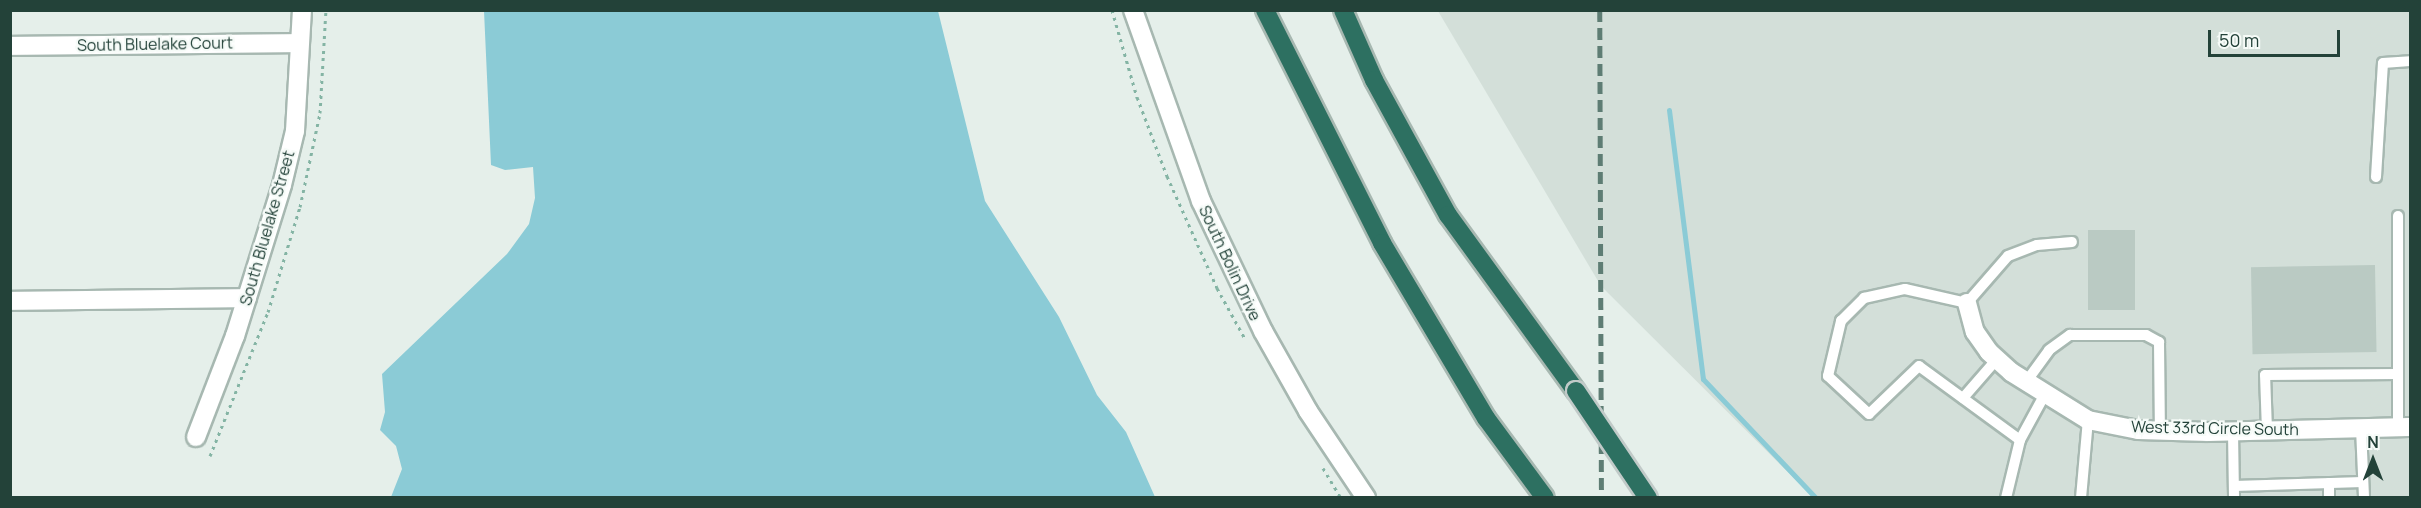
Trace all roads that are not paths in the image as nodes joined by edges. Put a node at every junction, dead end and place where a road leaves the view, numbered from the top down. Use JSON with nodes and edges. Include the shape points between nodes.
{"nodes":[{"id":1,"x":302,"y":10,"type":"edge"},
{"id":2,"x":1133,"y":10,"type":"edge"},
{"id":3,"x":1265,"y":10,"type":"edge"},
{"id":4,"x":1343,"y":10,"type":"edge"},
{"id":5,"x":299,"y":43,"type":"junction"},
{"id":6,"x":10,"y":46,"type":"edge"},
{"id":7,"x":2410,"y":61,"type":"edge"},
{"id":8,"x":2376,"y":177,"type":"dead end"},
{"id":9,"x":2398,"y":216,"type":"dead end"},
{"id":10,"x":2072,"y":242,"type":"dead end"},
{"id":11,"x":247,"y":298,"type":"junction"},
{"id":12,"x":10,"y":301,"type":"edge"},
{"id":13,"x":1967,"y":303,"type":"junction"},
{"id":14,"x":1997,"y":359,"type":"junction"},
{"id":15,"x":2398,"y":374,"type":"junction"},
{"id":16,"x":2026,"y":382,"type":"junction"},
{"id":17,"x":2045,"y":394,"type":"junction"},
{"id":18,"x":1963,"y":398,"type":"junction"},
{"id":19,"x":2088,"y":420,"type":"junction"},
{"id":20,"x":2404,"y":427,"type":"edge"},
{"id":21,"x":2361,"y":428,"type":"junction"},
{"id":22,"x":2160,"y":431,"type":"junction"},
{"id":23,"x":2266,"y":431,"type":"junction"},
{"id":24,"x":2233,"y":432,"type":"junction"},
{"id":25,"x":196,"y":437,"type":"dead end"},
{"id":26,"x":2020,"y":440,"type":"junction"},
{"id":27,"x":2363,"y":482,"type":"junction"},
{"id":28,"x":2330,"y":483,"type":"junction"},
{"id":29,"x":2234,"y":486,"type":"junction"},
{"id":30,"x":1541,"y":492,"type":"edge"},
{"id":31,"x":1366,"y":498,"type":"edge"},
{"id":32,"x":1648,"y":498,"type":"edge"},
{"id":33,"x":2006,"y":498,"type":"edge"},
{"id":34,"x":2081,"y":498,"type":"edge"},
{"id":35,"x":2234,"y":498,"type":"edge"},
{"id":36,"x":2329,"y":498,"type":"edge"},
{"id":37,"x":2364,"y":498,"type":"edge"}],
"edges":[{"from":1,"to":5,"type":"street","name":"South Bluelake Street"},
{"from":2,"to":31,"type":"street","name":"South Bolin Drive","via":[[1201,201],[1263,332],[1308,411]]},
{"from":3,"to":30,"type":"highway","via":[[1382,243],[1486,418]]},
{"from":4,"to":32,"type":"highway","bridge":true,"via":[[1374,80],[1448,215]]},
{"from":5,"to":6,"type":"street","name":"South Bluelake Court"},
{"from":5,"to":11,"type":"street","name":"South Bluelake Street","via":[[295,131]]},
{"from":7,"to":8,"type":"lane","via":[[2383,63]]},
{"from":9,"to":15,"type":"lane"},
{"from":10,"to":13,"type":"lane","via":[[2037,245],[2007,256]]},
{"from":11,"to":12,"type":"street"},
{"from":11,"to":25,"type":"street","name":"South Bluelake Street"},
{"from":13,"to":14,"type":"street","name":"West 33rd Circle South","via":[[1975,332]]},
{"from":13,"to":18,"type":"lane","via":[[1905,289],[1864,298],[1841,321],[1828,376],[1869,414],[1919,366]]},
{"from":14,"to":16,"type":"street","name":"West 33rd Circle South"},
{"from":14,"to":18,"type":"lane"},
{"from":15,"to":20,"type":"lane"},
{"from":15,"to":23,"type":"lane","via":[[2265,375]]},
{"from":16,"to":17,"type":"street","name":"West 33rd Circle South"},
{"from":16,"to":22,"type":"lane","via":[[2049,350],[2070,335],[2146,335],[2159,342]]},
{"from":17,"to":19,"type":"street","name":"West 33rd Circle South"},
{"from":17,"to":26,"type":"lane"},
{"from":18,"to":26,"type":"lane"},
{"from":19,"to":22,"type":"street","name":"West 33rd Circle South"},
{"from":19,"to":34,"type":"lane"},
{"from":20,"to":21,"type":"street","name":"West 33rd Circle South"},
{"from":21,"to":23,"type":"street","name":"West 33rd Circle South"},
{"from":21,"to":27,"type":"lane"},
{"from":22,"to":24,"type":"street","name":"West 33rd Circle South"},
{"from":23,"to":24,"type":"street","name":"West 33rd Circle South"},
{"from":24,"to":29,"type":"lane"},
{"from":26,"to":33,"type":"lane"},
{"from":27,"to":28,"type":"lane"},
{"from":27,"to":37,"type":"lane"},
{"from":28,"to":29,"type":"lane"},
{"from":28,"to":36,"type":"lane"},
{"from":29,"to":35,"type":"lane"}]}
